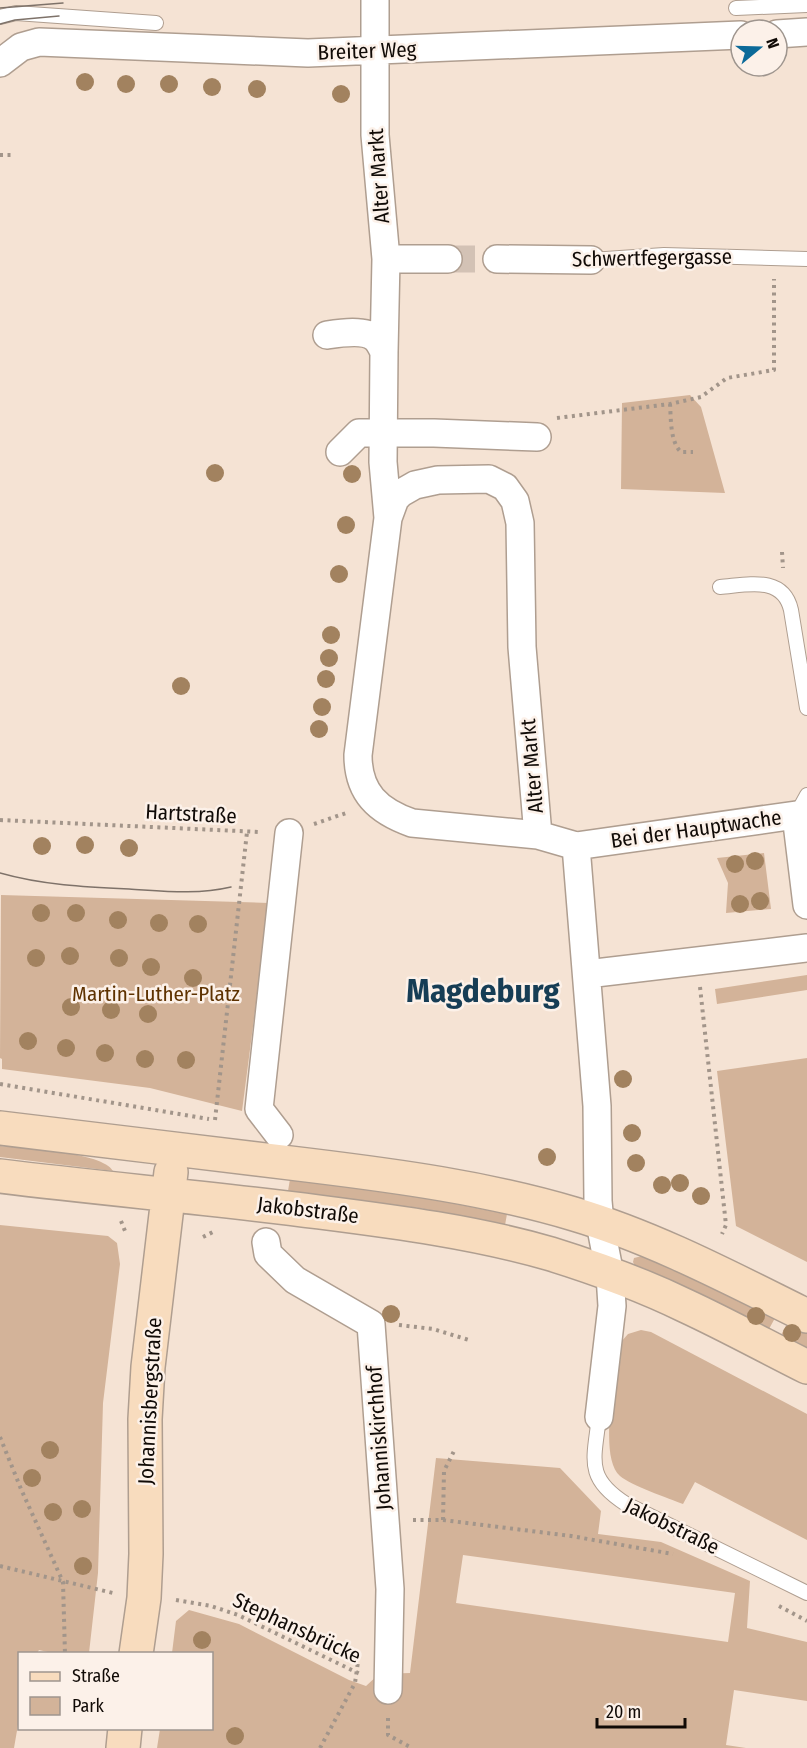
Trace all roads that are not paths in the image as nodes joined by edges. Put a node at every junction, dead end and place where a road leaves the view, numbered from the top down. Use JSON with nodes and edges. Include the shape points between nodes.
{"nodes":[{"id":1,"x":375,"y":0,"type":"edge"},
{"id":2,"x":807,"y":5,"type":"edge"},
{"id":3,"x":736,"y":8,"type":"dead end"},
{"id":4,"x":0,"y":16,"type":"edge"},
{"id":5,"x":156,"y":23,"type":"dead end"},
{"id":6,"x":807,"y":32,"type":"edge"},
{"id":7,"x":789,"y":33,"type":"edge"},
{"id":8,"x":729,"y":35,"type":"edge"},
{"id":9,"x":376,"y":50,"type":"junction"},
{"id":10,"x":0,"y":63,"type":"edge"},
{"id":11,"x":386,"y":259,"type":"junction"},
{"id":12,"x":448,"y":259,"type":"tunnel mouth"},
{"id":13,"x":497,"y":259,"type":"tunnel mouth"},
{"id":14,"x":807,"y":259,"type":"edge"},
{"id":15,"x":591,"y":260,"type":"joint"},
{"id":16,"x":327,"y":335,"type":"dead end"},
{"id":17,"x":384,"y":352,"type":"junction"},
{"id":18,"x":383,"y":433,"type":"junction"},
{"id":19,"x":537,"y":437,"type":"road end"},
{"id":20,"x":340,"y":452,"type":"dead end"},
{"id":21,"x":388,"y":518,"type":"junction"},
{"id":22,"x":720,"y":587,"type":"dead end"},
{"id":23,"x":803,"y":657,"type":"edge"},
{"id":24,"x":807,"y":708,"type":"edge"},
{"id":25,"x":801,"y":805,"type":"edge"},
{"id":26,"x":289,"y":833,"type":"road end"},
{"id":27,"x":538,"y":835,"type":"junction"},
{"id":28,"x":576,"y":846,"type":"junction"},
{"id":29,"x":807,"y":905,"type":"edge"},
{"id":30,"x":807,"y":948,"type":"edge"},
{"id":31,"x":587,"y":974,"type":"junction"},
{"id":32,"x":0,"y":1128,"type":"edge"},
{"id":33,"x":279,"y":1135,"type":"dead end"},
{"id":34,"x":173,"y":1149,"type":"junction"},
{"id":35,"x":0,"y":1176,"type":"edge"},
{"id":36,"x":169,"y":1194,"type":"junction"},
{"id":37,"x":600,"y":1223,"type":"junction"},
{"id":38,"x":266,"y":1242,"type":"dead end"},
{"id":39,"x":610,"y":1275,"type":"junction"},
{"id":40,"x":807,"y":1316,"type":"edge"},
{"id":41,"x":807,"y":1367,"type":"edge"},
{"id":42,"x":599,"y":1417,"type":"joint"},
{"id":43,"x":807,"y":1593,"type":"edge"},
{"id":44,"x":136,"y":1652,"type":"edge"},
{"id":45,"x":388,"y":1690,"type":"road end"},
{"id":46,"x":126,"y":1730,"type":"edge"},
{"id":47,"x":123,"y":1748,"type":"edge"}],
"edges":[{"from":1,"to":9,"type":"street","name":"Alter Markt"},
{"from":2,"to":3,"type":"lane"},
{"from":4,"to":5,"type":"lane","via":[[16,13]]},
{"from":6,"to":7,"type":"street"},
{"from":8,"to":9,"type":"street","name":"Breiter Weg"},
{"from":9,"to":10,"type":"street","name":"Breiter Weg","via":[[308,53],[39,42],[21,47]]},
{"from":9,"to":11,"type":"street","name":"Alter Markt","via":[[375,135]]},
{"from":11,"to":12,"type":"street"},
{"from":11,"to":17,"type":"street","name":"Alter Markt"},
{"from":13,"to":15,"type":"street","name":"Schwertfegergasse"},
{"from":14,"to":15,"type":"lane","name":"Schwertfegergasse","via":[[664,255]]},
{"from":16,"to":17,"type":"street","via":[[372,336]]},
{"from":17,"to":18,"type":"street","name":"Alter Markt"},
{"from":18,"to":19,"type":"street"},
{"from":18,"to":20,"type":"street","via":[[359,433]]},
{"from":18,"to":21,"type":"street","name":"Alter Markt"},
{"from":21,"to":27,"type":"street","name":"Alter Markt","via":[[358,755],[362,783],[376,802],[394,816],[417,825]]},
{"from":21,"to":27,"type":"street","name":"Alter Markt","via":[[401,493],[438,480],[489,479],[505,487],[515,501],[520,524],[522,647]]},
{"from":22,"to":23,"type":"lane","via":[[765,584],[783,592]]},
{"from":23,"to":24,"type":"lane"},
{"from":25,"to":28,"type":"street","name":"Bei der Hauptwache"},
{"from":25,"to":29,"type":"street","name":"Bei der Hauptwache"},
{"from":26,"to":33,"type":"street","via":[[259,1109]]},
{"from":27,"to":28,"type":"street","name":"Bei der Hauptwache"},
{"from":28,"to":31,"type":"street"},
{"from":30,"to":31,"type":"street"},
{"from":31,"to":37,"type":"street","via":[[597,1106]]},
{"from":32,"to":34,"type":"street"},
{"from":34,"to":36,"type":"street","name":"Johannisbergstraße"},
{"from":34,"to":37,"type":"street","via":[[407,1178],[517,1199]]},
{"from":35,"to":36,"type":"street","name":"Jakobstraße"},
{"from":36,"to":39,"type":"street","name":"Jakobstraße","via":[[436,1228],[549,1254]]},
{"from":36,"to":44,"type":"street","name":"Johannisbergstraße","via":[[148,1366],[146,1554]]},
{"from":37,"to":39,"type":"street","name":"Jakobstraße"},
{"from":37,"to":40,"type":"street","via":[[706,1267]]},
{"from":38,"to":45,"type":"street","name":"Johanniskirchhof","via":[[268,1254],[295,1280],[371,1324],[390,1589]]},
{"from":39,"to":41,"type":"street","name":"Jakobstraße","via":[[686,1306]]},
{"from":39,"to":42,"type":"street","name":"Jakobstraße","via":[[612,1306]]},
{"from":42,"to":43,"type":"lane","name":"Jakobstraße","via":[[594,1467],[610,1492]]},
{"from":46,"to":47,"type":"street"}]}
